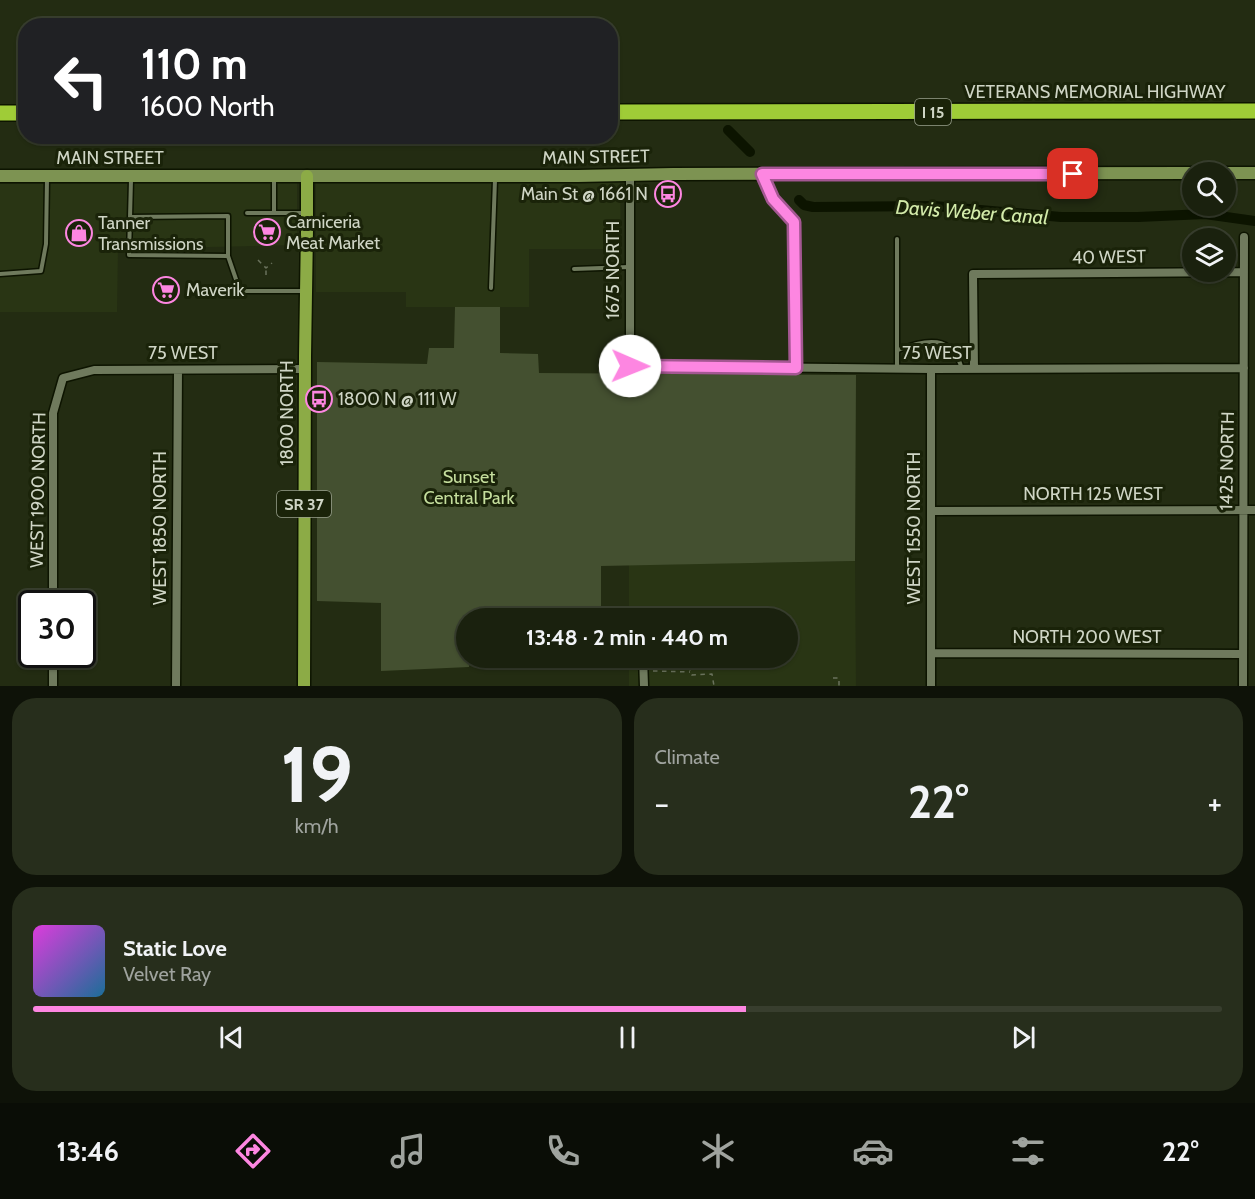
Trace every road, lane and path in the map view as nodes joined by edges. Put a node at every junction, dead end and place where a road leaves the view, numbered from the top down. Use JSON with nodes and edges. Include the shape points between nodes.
{"nodes":[{"id":1,"x":1255,"y":111,"type":"edge"},
{"id":2,"x":618,"y":112,"type":"edge"},
{"id":3,"x":0,"y":113,"type":"edge"},
{"id":4,"x":18,"y":113,"type":"edge"},
{"id":5,"x":1182,"y":173,"type":"edge"},
{"id":6,"x":1236,"y":173,"type":"edge"},
{"id":7,"x":1255,"y":173,"type":"edge"},
{"id":8,"x":762,"y":174,"type":"junction"},
{"id":9,"x":630,"y":175,"type":"junction"},
{"id":10,"x":0,"y":176,"type":"edge"},
{"id":11,"x":47,"y":176,"type":"junction"},
{"id":12,"x":131,"y":176,"type":"junction"},
{"id":13,"x":274,"y":176,"type":"junction"},
{"id":14,"x":307,"y":176,"type":"junction"},
{"id":15,"x":495,"y":176,"type":"junction"},
{"id":16,"x":247,"y":213,"type":"dead end"},
{"id":17,"x":274,"y":213,"type":"junction"},
{"id":18,"x":307,"y":213,"type":"junction"},
{"id":19,"x":130,"y":217,"type":"junction"},
{"id":20,"x":1244,"y":237,"type":"dead end"},
{"id":21,"x":897,"y":239,"type":"dead end"},
{"id":22,"x":228,"y":256,"type":"junction"},
{"id":23,"x":258,"y":260,"type":"dead end"},
{"id":24,"x":272,"y":263,"type":"dead end"},
{"id":25,"x":630,"y":267,"type":"junction"},
{"id":26,"x":266,"y":268,"type":"junction"},
{"id":27,"x":574,"y":269,"type":"dead end"},
{"id":28,"x":1244,"y":272,"type":"junction"},
{"id":29,"x":0,"y":274,"type":"edge"},
{"id":30,"x":266,"y":275,"type":"dead end"},
{"id":31,"x":491,"y":288,"type":"dead end"},
{"id":32,"x":307,"y":291,"type":"junction"},
{"id":33,"x":898,"y":350,"type":"junction"},
{"id":34,"x":630,"y":366,"type":"joint"},
{"id":35,"x":796,"y":368,"type":"junction"},
{"id":36,"x":1244,"y":368,"type":"junction"},
{"id":37,"x":305,"y":369,"type":"junction"},
{"id":38,"x":897,"y":369,"type":"junction"},
{"id":39,"x":931,"y":369,"type":"junction"},
{"id":40,"x":963,"y":369,"type":"junction"},
{"id":41,"x":974,"y":369,"type":"junction"},
{"id":42,"x":178,"y":370,"type":"junction"},
{"id":43,"x":63,"y":378,"type":"joint"},
{"id":44,"x":1243,"y":510,"type":"junction"},
{"id":45,"x":1255,"y":510,"type":"edge"},
{"id":46,"x":931,"y":512,"type":"junction"},
{"id":47,"x":53,"y":590,"type":"edge"},
{"id":48,"x":931,"y":653,"type":"junction"},
{"id":49,"x":1243,"y":654,"type":"junction"},
{"id":50,"x":52,"y":668,"type":"edge"},
{"id":51,"x":644,"y":668,"type":"edge"},
{"id":52,"x":690,"y":668,"type":"edge"},
{"id":53,"x":652,"y":671,"type":"dead end"},
{"id":54,"x":690,"y":672,"type":"junction"},
{"id":55,"x":833,"y":678,"type":"dead end"},
{"id":56,"x":52,"y":686,"type":"edge"},
{"id":57,"x":176,"y":686,"type":"edge"},
{"id":58,"x":304,"y":686,"type":"edge"},
{"id":59,"x":644,"y":686,"type":"edge"},
{"id":60,"x":714,"y":686,"type":"edge"},
{"id":61,"x":839,"y":686,"type":"edge"},
{"id":62,"x":931,"y":686,"type":"edge"},
{"id":63,"x":1243,"y":686,"type":"edge"}],
"edges":[{"from":1,"to":2,"type":"highway","name":"VETERANS MEMORIAL HIGHWAY","number":"I 15"},
{"from":3,"to":4,"type":"highway"},
{"from":5,"to":8,"type":"main road","name":"MAIN STREET"},
{"from":6,"to":7,"type":"main road"},
{"from":8,"to":9,"type":"main road","name":"MAIN STREET"},
{"from":8,"to":35,"type":"street","via":[[773,199],[794,222]]},
{"from":9,"to":15,"type":"main road","name":"MAIN STREET"},
{"from":9,"to":25,"type":"street","name":"1675 NORTH"},
{"from":10,"to":11,"type":"main road","name":"MAIN STREET"},
{"from":11,"to":12,"type":"main road","name":"MAIN STREET"},
{"from":11,"to":29,"type":"lane","via":[[46,244],[41,271]]},
{"from":12,"to":13,"type":"main road","name":"MAIN STREET"},
{"from":12,"to":19,"type":"lane"},
{"from":13,"to":14,"type":"main road","name":"MAIN STREET"},
{"from":13,"to":17,"type":"lane"},
{"from":14,"to":15,"type":"main road","name":"MAIN STREET"},
{"from":14,"to":18,"type":"main road","name":"1800 NORTH","number":"SR 37"},
{"from":15,"to":31,"type":"lane"},
{"from":16,"to":17,"type":"lane"},
{"from":17,"to":18,"type":"lane"},
{"from":18,"to":32,"type":"main road","name":"1800 NORTH","number":"SR 37"},
{"from":19,"to":22,"type":"lane","via":[[129,255]]},
{"from":19,"to":22,"type":"lane","via":[[228,216]]},
{"from":20,"to":28,"type":"street","name":"1425 NORTH"},
{"from":21,"to":33,"type":"lane"},
{"from":22,"to":32,"type":"lane","via":[[240,291]]},
{"from":23,"to":26,"type":"path"},
{"from":24,"to":26,"type":"path"},
{"from":25,"to":27,"type":"lane"},
{"from":25,"to":34,"type":"street","name":"1675 NORTH"},
{"from":26,"to":30,"type":"path"},
{"from":28,"to":36,"type":"street","name":"1425 NORTH"},
{"from":28,"to":41,"type":"street","name":"40 WEST","via":[[974,274]]},
{"from":32,"to":37,"type":"main road","name":"1800 NORTH","number":"SR 37"},
{"from":33,"to":38,"type":"lane"},
{"from":33,"to":40,"type":"lane","via":[[915,343],[938,342],[953,350]]},
{"from":34,"to":35,"type":"street","name":"75 WEST"},
{"from":35,"to":38,"type":"street","name":"75 WEST"},
{"from":36,"to":41,"type":"street","name":"75 WEST"},
{"from":36,"to":44,"type":"street","name":"1425 NORTH"},
{"from":37,"to":42,"type":"street","name":"75 WEST"},
{"from":37,"to":58,"type":"main road","name":"1800 NORTH","number":"SR 37"},
{"from":38,"to":39,"type":"street","name":"75 WEST"},
{"from":39,"to":40,"type":"street","name":"75 WEST"},
{"from":39,"to":46,"type":"street","name":"WEST 1550 NORTH"},
{"from":40,"to":41,"type":"street","name":"75 WEST"},
{"from":42,"to":43,"type":"street","name":"75 WEST","via":[[94,370]]},
{"from":42,"to":57,"type":"street","name":"WEST 1850 NORTH"},
{"from":43,"to":47,"type":"street","name":"WEST 1900 NORTH","via":[[53,413]]},
{"from":44,"to":45,"type":"street","name":"NORTH 125 WEST"},
{"from":44,"to":46,"type":"street","name":"NORTH 125 WEST"},
{"from":44,"to":49,"type":"street","name":"1425 NORTH"},
{"from":46,"to":48,"type":"street","name":"WEST 1550 NORTH"},
{"from":48,"to":49,"type":"street","name":"NORTH 200 WEST"},
{"from":48,"to":62,"type":"street","name":"WEST 1550 NORTH"},
{"from":49,"to":63,"type":"street","name":"1425 NORTH"},
{"from":50,"to":56,"type":"street"},
{"from":51,"to":59,"type":"street"},
{"from":52,"to":54,"type":"path"},
{"from":53,"to":54,"type":"path"},
{"from":54,"to":60,"type":"path","via":[[712,674]]},
{"from":55,"to":61,"type":"path","via":[[839,678]]}]}
